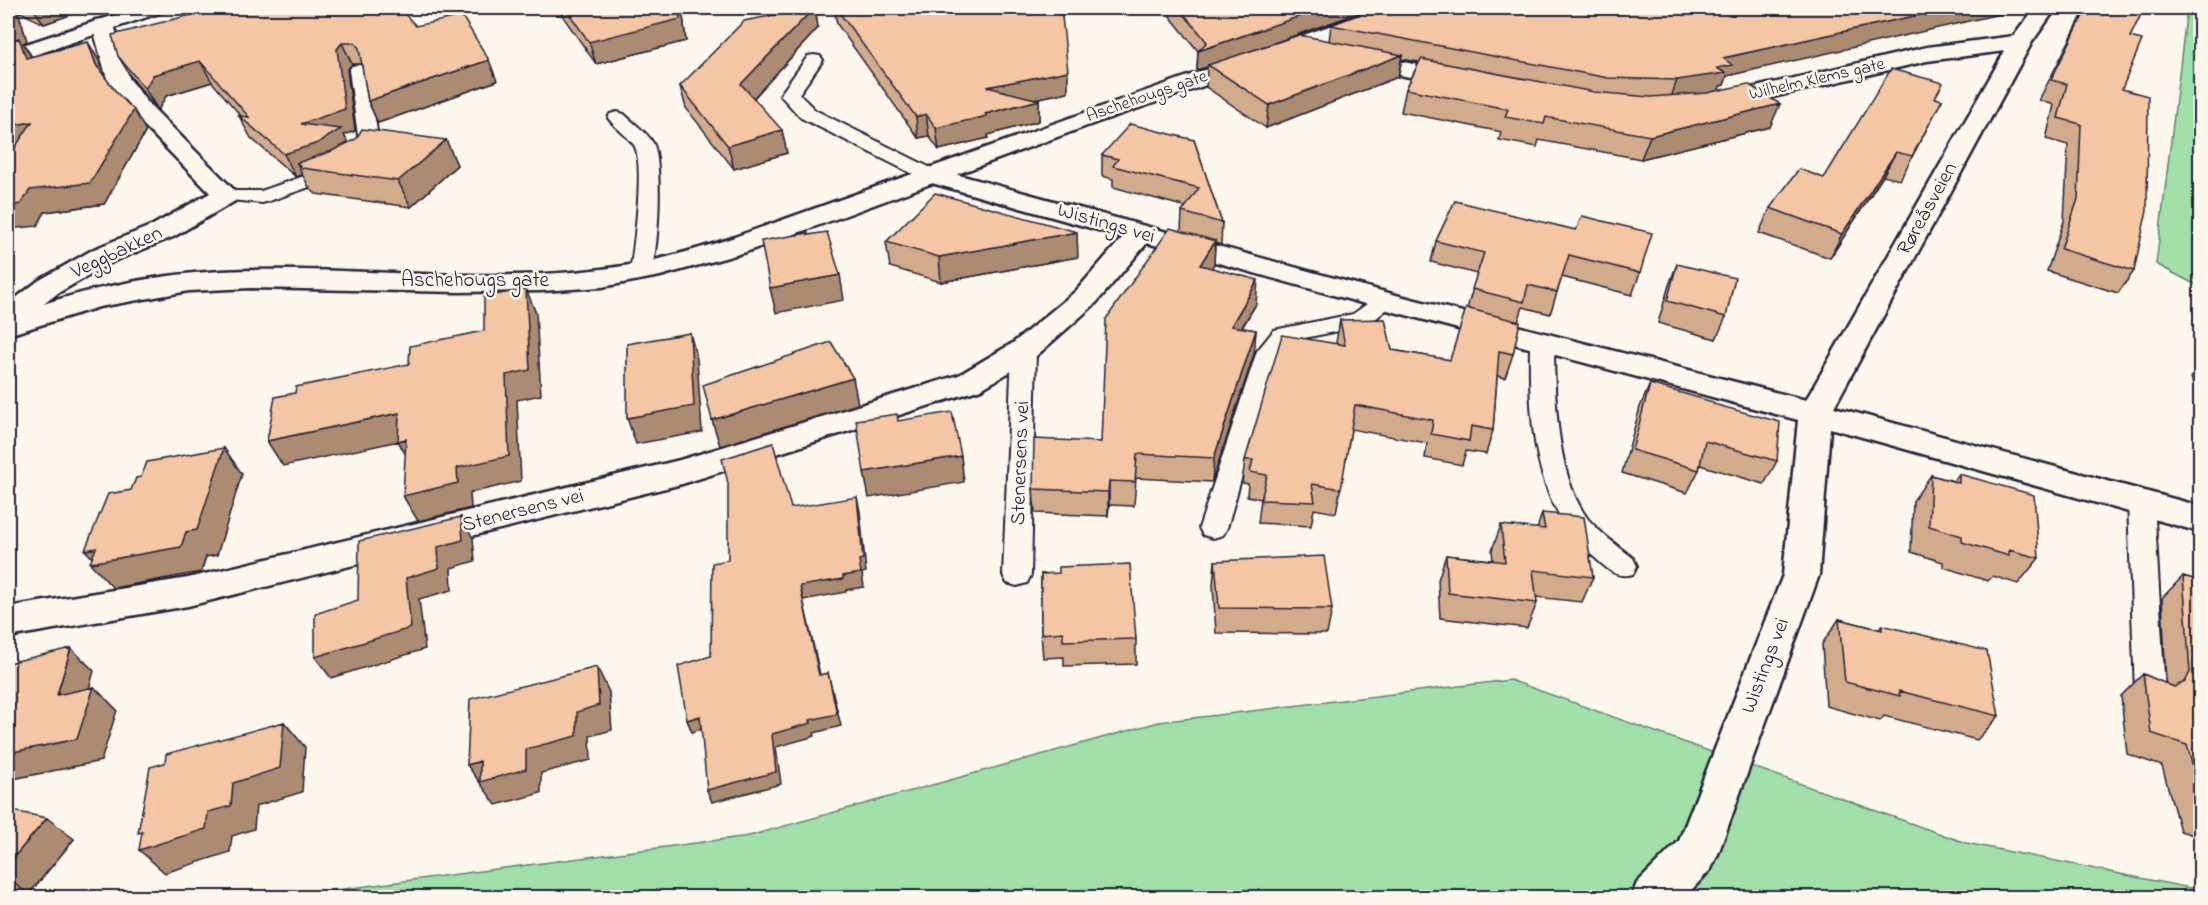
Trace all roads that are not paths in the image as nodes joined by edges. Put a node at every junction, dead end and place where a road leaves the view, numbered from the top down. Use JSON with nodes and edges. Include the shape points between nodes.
{"nodes":[{"id":1,"x":155,"y":8,"type":"edge"},
{"id":2,"x":1398,"y":8,"type":"edge"},
{"id":3,"x":2045,"y":8,"type":"edge"},
{"id":4,"x":103,"y":25,"type":"junction"},
{"id":5,"x":2021,"y":42,"type":"junction"},
{"id":6,"x":1295,"y":47,"type":"junction"},
{"id":7,"x":8,"y":57,"type":"edge"},
{"id":8,"x":814,"y":60,"type":"dead end"},
{"id":9,"x":358,"y":70,"type":"edge"},
{"id":10,"x":1482,"y":85,"type":"edge"},
{"id":11,"x":1698,"y":107,"type":"edge"},
{"id":12,"x":617,"y":118,"type":"dead end"},
{"id":13,"x":930,"y":175,"type":"junction"},
{"id":14,"x":226,"y":195,"type":"junction"},
{"id":15,"x":1140,"y":234,"type":"junction"},
{"id":16,"x":641,"y":271,"type":"junction"},
{"id":17,"x":1386,"y":301,"type":"junction"},
{"id":18,"x":14,"y":323,"type":"edge"},
{"id":19,"x":1542,"y":341,"type":"junction"},
{"id":20,"x":1024,"y":350,"type":"junction"},
{"id":21,"x":1815,"y":412,"type":"junction"},
{"id":22,"x":2141,"y":502,"type":"junction"},
{"id":23,"x":2200,"y":519,"type":"edge"},
{"id":24,"x":1213,"y":528,"type":"dead end"},
{"id":25,"x":1623,"y":566,"type":"dead end"},
{"id":26,"x":1017,"y":575,"type":"dead end"},
{"id":27,"x":8,"y":622,"type":"edge"},
{"id":28,"x":2150,"y":693,"type":"edge"},
{"id":29,"x":1653,"y":897,"type":"edge"}],
"edges":[{"from":1,"to":4,"type":"street"},
{"from":2,"to":6,"type":"street","name":"Aschehougs gate"},
{"from":3,"to":5,"type":"street","name":"Røreåsveien"},
{"from":4,"to":7,"type":"street"},
{"from":4,"to":14,"type":"street","via":[[118,79],[139,106]]},
{"from":5,"to":11,"type":"street","name":"Wilhelm Klems gate","via":[[1927,54]]},
{"from":5,"to":21,"type":"street","name":"Røreåsveien"},
{"from":6,"to":10,"type":"street"},
{"from":6,"to":13,"type":"street","name":"Aschehougs gate"},
{"from":8,"to":13,"type":"lane","via":[[789,95],[808,114]]},
{"from":9,"to":14,"type":"lane","via":[[369,143],[360,158],[337,171],[262,197]]},
{"from":12,"to":16,"type":"lane","via":[[645,145],[649,190]]},
{"from":13,"to":15,"type":"street","name":"Wistings vei"},
{"from":13,"to":16,"type":"street","name":"Aschehougs gate","via":[[736,246],[681,264]]},
{"from":14,"to":18,"type":"street","name":"Veggbakken","via":[[163,231],[104,255],[48,287],[22,307]]},
{"from":15,"to":17,"type":"street","name":"Wistings vei"},
{"from":15,"to":20,"type":"street","name":"Stenersens vei","via":[[1086,297]]},
{"from":16,"to":18,"type":"street","name":"Aschehougs gate","via":[[583,280],[515,282],[250,279],[174,284],[101,298]]},
{"from":17,"to":19,"type":"street","name":"Wistings vei"},
{"from":17,"to":24,"type":"lane","via":[[1360,320],[1282,335],[1265,356]]},
{"from":19,"to":21,"type":"street","name":"Wistings vei"},
{"from":19,"to":25,"type":"lane","via":[[1541,391],[1552,465],[1577,523]]},
{"from":20,"to":26,"type":"lane","name":"Stenersens vei"},
{"from":20,"to":27,"type":"street","name":"Stenersens vei","via":[[970,382],[682,472],[188,592]]},
{"from":21,"to":22,"type":"street","name":"Wistings vei"},
{"from":21,"to":29,"type":"street","name":"Wistings vei","via":[[1801,575],[1696,854]]},
{"from":22,"to":23,"type":"street","name":"Wistings vei"},
{"from":22,"to":28,"type":"lane"}]}
